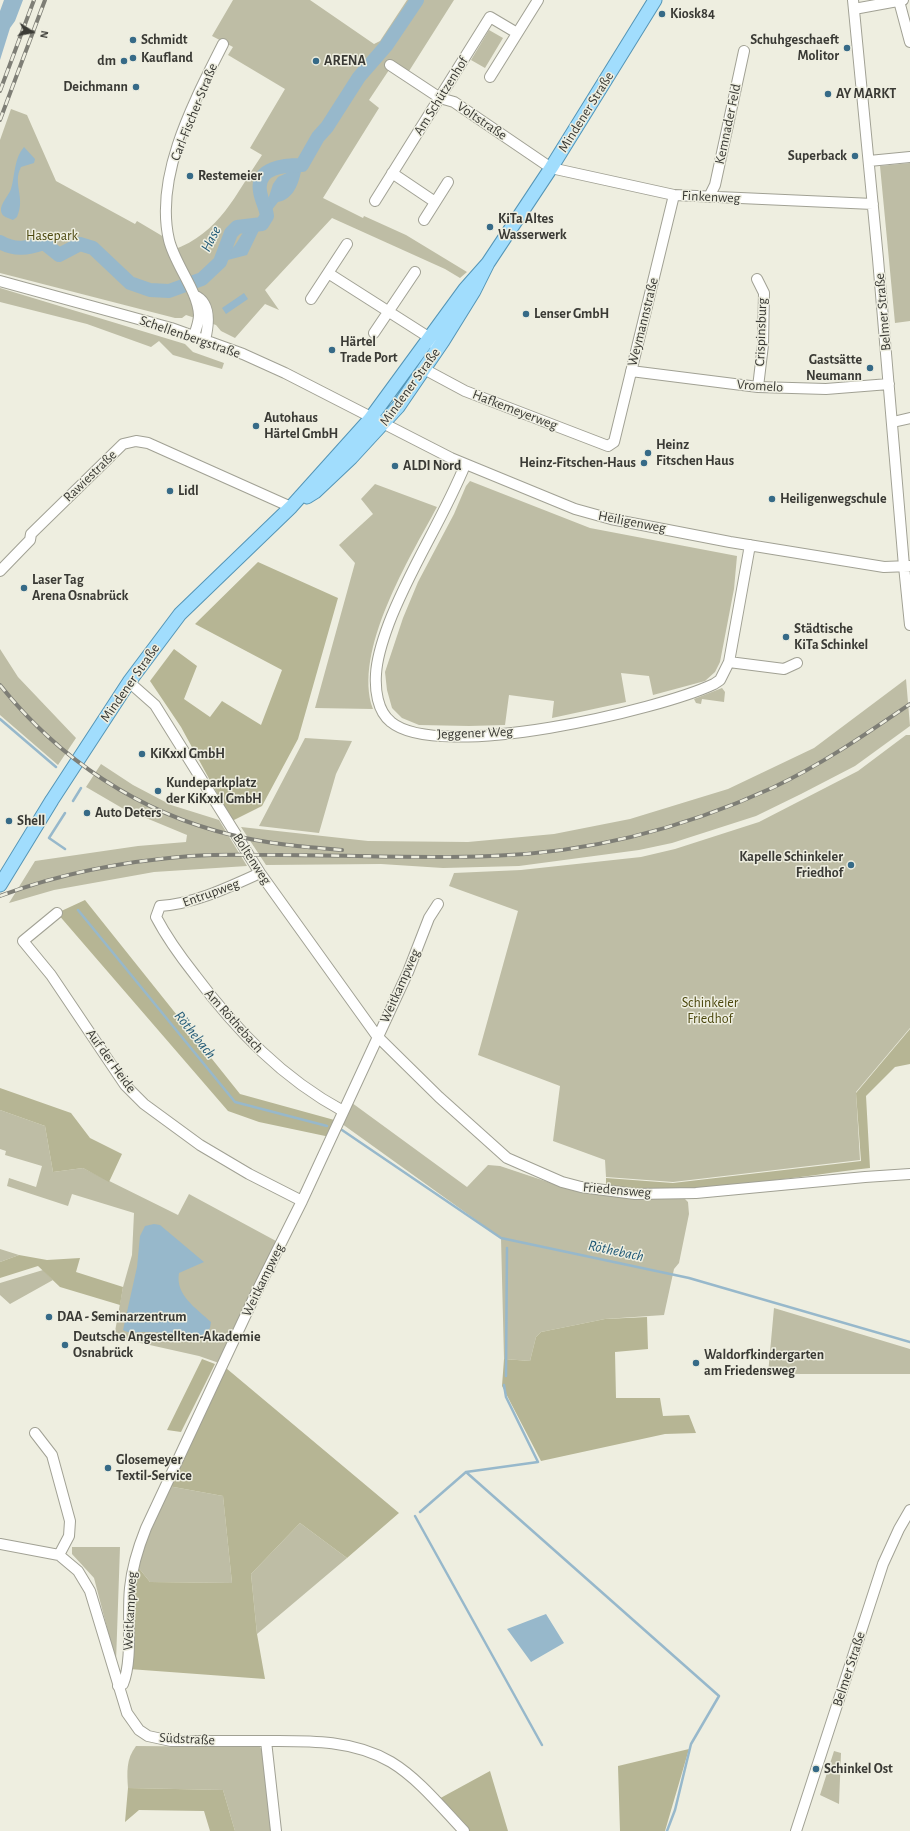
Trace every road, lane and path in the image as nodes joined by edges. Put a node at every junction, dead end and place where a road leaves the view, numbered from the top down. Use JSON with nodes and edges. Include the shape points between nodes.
{"nodes":[{"id":1,"x":538,"y":0,"type":"edge"},
{"id":2,"x":654,"y":0,"type":"edge"},
{"id":3,"x":901,"y":1,"type":"edge"},
{"id":4,"x":853,"y":4,"type":"edge"},
{"id":5,"x":517,"y":33,"type":"junction"},
{"id":6,"x":910,"y":42,"type":"edge"},
{"id":7,"x":223,"y":44,"type":"dead end"},
{"id":8,"x":744,"y":51,"type":"dead end"},
{"id":9,"x":390,"y":65,"type":"dead end"},
{"id":10,"x":490,"y":77,"type":"dead end"},
{"id":11,"x":440,"y":98,"type":"junction"},
{"id":12,"x":910,"y":157,"type":"edge"},
{"id":13,"x":869,"y":161,"type":"junction"},
{"id":14,"x":551,"y":168,"type":"junction"},
{"id":15,"x":392,"y":173,"type":"junction"},
{"id":16,"x":448,"y":182,"type":"dead end"},
{"id":17,"x":674,"y":195,"type":"junction"},
{"id":18,"x":709,"y":197,"type":"junction"},
{"id":19,"x":375,"y":201,"type":"dead end"},
{"id":20,"x":435,"y":202,"type":"junction"},
{"id":21,"x":873,"y":204,"type":"junction"},
{"id":22,"x":424,"y":220,"type":"dead end"},
{"id":23,"x":347,"y":244,"type":"dead end"},
{"id":24,"x":488,"y":263,"type":"junction"},
{"id":25,"x":416,"y":272,"type":"dead end"},
{"id":26,"x":328,"y":273,"type":"junction"},
{"id":27,"x":757,"y":279,"type":"dead end"},
{"id":28,"x":0,"y":281,"type":"edge"},
{"id":29,"x":194,"y":295,"type":"junction"},
{"id":30,"x":311,"y":299,"type":"dead end"},
{"id":31,"x":389,"y":312,"type":"junction"},
{"id":32,"x":374,"y":334,"type":"dead end"},
{"id":33,"x":194,"y":336,"type":"junction"},
{"id":34,"x":430,"y":338,"type":"junction"},
{"id":35,"x":205,"y":340,"type":"junction"},
{"id":36,"x":432,"y":357,"type":"junction"},
{"id":37,"x":424,"y":368,"type":"junction"},
{"id":38,"x":631,"y":371,"type":"junction"},
{"id":39,"x":889,"y":384,"type":"junction"},
{"id":40,"x":758,"y":387,"type":"junction"},
{"id":41,"x":910,"y":418,"type":"edge"},
{"id":42,"x":370,"y":419,"type":"junction"},
{"id":43,"x":893,"y":422,"type":"junction"},
{"id":44,"x":383,"y":425,"type":"junction"},
{"id":45,"x":608,"y":446,"type":"joint"},
{"id":46,"x":466,"y":465,"type":"junction"},
{"id":47,"x":291,"y":507,"type":"junction"},
{"id":48,"x":750,"y":545,"type":"junction"},
{"id":49,"x":907,"y":566,"type":"edge"},
{"id":50,"x":0,"y":571,"type":"edge"},
{"id":51,"x":910,"y":625,"type":"edge"},
{"id":52,"x":729,"y":662,"type":"junction"},
{"id":53,"x":797,"y":663,"type":"dead end"},
{"id":54,"x":129,"y":682,"type":"junction"},
{"id":55,"x":260,"y":873,"type":"junction"},
{"id":56,"x":1,"y":883,"type":"edge"},
{"id":57,"x":438,"y":904,"type":"dead end"},
{"id":58,"x":160,"y":906,"type":"joint"},
{"id":59,"x":57,"y":913,"type":"dead end"},
{"id":60,"x":377,"y":1036,"type":"junction"},
{"id":61,"x":343,"y":1111,"type":"junction"},
{"id":62,"x":910,"y":1174,"type":"edge"},
{"id":63,"x":302,"y":1201,"type":"junction"},
{"id":64,"x":35,"y":1433,"type":"dead end"},
{"id":65,"x":910,"y":1510,"type":"edge"},
{"id":66,"x":0,"y":1544,"type":"edge"},
{"id":67,"x":59,"y":1556,"type":"junction"},
{"id":68,"x":118,"y":1686,"type":"junction"},
{"id":69,"x":266,"y":1741,"type":"junction"},
{"id":70,"x":276,"y":1831,"type":"edge"},
{"id":71,"x":464,"y":1831,"type":"edge"},
{"id":72,"x":796,"y":1831,"type":"edge"}],
"edges":[{"from":1,"to":5,"type":"street"},
{"from":2,"to":14,"type":"main road","name":"Mindener Straße"},
{"from":3,"to":4,"type":"street"},
{"from":3,"to":6,"type":"street"},
{"from":4,"to":13,"type":"street","name":"Belmer Straße"},
{"from":5,"to":10,"type":"street"},
{"from":5,"to":11,"type":"street","name":"Am Schützenhof","via":[[490,17]]},
{"from":7,"to":29,"type":"street","name":"Carl-Fischer-Straße","via":[[187,121],[171,170],[166,207],[166,224],[171,247]]},
{"from":8,"to":18,"type":"street","name":"Kemnader Feld","via":[[715,185]]},
{"from":9,"to":11,"type":"street","name":"Voltstraße"},
{"from":11,"to":14,"type":"street","name":"Voltstraße","via":[[454,102]]},
{"from":11,"to":15,"type":"street","name":"Am Schützenhof"},
{"from":12,"to":13,"type":"street"},
{"from":13,"to":21,"type":"street","name":"Belmer Straße"},
{"from":14,"to":17,"type":"street","name":"Finkenweg"},
{"from":14,"to":24,"type":"main road","name":"Mindener Straße"},
{"from":15,"to":19,"type":"street","name":"Am Schützenhof"},
{"from":15,"to":20,"type":"street"},
{"from":16,"to":20,"type":"street"},
{"from":17,"to":18,"type":"street","name":"Finkenweg"},
{"from":17,"to":38,"type":"street","name":"Weymannstraße"},
{"from":18,"to":21,"type":"street","name":"Finkenweg"},
{"from":20,"to":22,"type":"street"},
{"from":21,"to":39,"type":"street","name":"Belmer Straße"},
{"from":23,"to":26,"type":"street"},
{"from":24,"to":34,"type":"main road","name":"Mindener Straße","via":[[465,289]]},
{"from":24,"to":36,"type":"main road","name":"Mindener Straße","via":[[474,291]]},
{"from":25,"to":31,"type":"street"},
{"from":26,"to":30,"type":"street"},
{"from":26,"to":31,"type":"street"},
{"from":27,"to":40,"type":"street","name":"Crispinsburg","via":[[764,293],[763,345]]},
{"from":28,"to":33,"type":"street","name":"Schellenbergstraße"},
{"from":29,"to":33,"type":"street","name":"Carl-Fischer-Straße","via":[[199,317]]},
{"from":29,"to":35,"type":"street","name":"Carl-Fischer-Straße","via":[[200,297],[205,305],[208,327]]},
{"from":31,"to":32,"type":"street"},
{"from":31,"to":34,"type":"street"},
{"from":33,"to":35,"type":"street","name":"Schellenbergstraße"},
{"from":34,"to":36,"type":"street"},
{"from":34,"to":42,"type":"main road","name":"Mindener Straße"},
{"from":35,"to":42,"type":"street","name":"Schellenbergstraße","via":[[279,370]]},
{"from":36,"to":37,"type":"main road","name":"Mindener Straße"},
{"from":37,"to":44,"type":"main road","name":"Mindener Straße"},
{"from":37,"to":45,"type":"street","name":"Hafkemeyerweg","via":[[465,391]]},
{"from":38,"to":40,"type":"street","name":"Vromelo"},
{"from":38,"to":45,"type":"street","name":"Weymannstraße","via":[[614,442]]},
{"from":39,"to":40,"type":"street","name":"Vromelo","via":[[826,389]]},
{"from":39,"to":43,"type":"street","name":"Belmer Straße"},
{"from":41,"to":43,"type":"street"},
{"from":42,"to":44,"type":"street","name":"Heiligenweg"},
{"from":42,"to":47,"type":"main road","name":"Mindener Straße"},
{"from":43,"to":49,"type":"street","name":"Belmer Straße"},
{"from":44,"to":46,"type":"street","name":"Heiligenweg"},
{"from":44,"to":47,"type":"main road","name":"Mindener Straße","via":[[315,492]]},
{"from":46,"to":48,"type":"street","name":"Heiligenweg","via":[[575,509],[611,519]]},
{"from":46,"to":52,"type":"street","name":"Jeggener Weg","via":[[395,607],[378,659],[376,688],[379,704],[384,716],[398,727],[418,734],[469,736],[581,723],[656,705],[707,688],[720,680]]},
{"from":47,"to":50,"type":"street","name":"Rawiestraße","via":[[148,443],[136,441],[123,444],[31,534],[30,540]]},
{"from":47,"to":54,"type":"main road","name":"Mindener Straße","via":[[180,614]]},
{"from":48,"to":49,"type":"street","name":"Heiligenweg","via":[[884,567]]},
{"from":48,"to":52,"type":"street","name":"Jeggener Weg"},
{"from":49,"to":51,"type":"street","name":"Belmer Straße"},
{"from":52,"to":53,"type":"street","via":[[784,669]]},
{"from":54,"to":55,"type":"street","name":"Boltenweg","via":[[155,706]]},
{"from":54,"to":56,"type":"main road","name":"Mindener Straße"},
{"from":55,"to":58,"type":"street","name":"Entrupweg","via":[[232,886],[176,905]]},
{"from":55,"to":60,"type":"street","name":"Boltenweg"},
{"from":57,"to":60,"type":"street","name":"Weitkampweg","via":[[429,918],[408,972]]},
{"from":58,"to":61,"type":"street","name":"Am Röthebach","via":[[156,917],[166,936],[236,1026],[296,1082]]},
{"from":59,"to":63,"type":"street","name":"Auf der Heide","via":[[23,941],[51,975],[125,1085],[144,1104],[200,1145]]},
{"from":60,"to":61,"type":"street","name":"Weitkampweg"},
{"from":60,"to":62,"type":"street","name":"Friedensweg","via":[[499,1153],[562,1182],[580,1187],[635,1194],[696,1193]]},
{"from":61,"to":63,"type":"street","name":"Weitkampweg"},
{"from":63,"to":68,"type":"street","name":"Weitkampweg","via":[[146,1528],[134,1562],[130,1588],[127,1666],[125,1680]]},
{"from":64,"to":67,"type":"street","via":[[52,1455],[70,1521],[69,1536]]},
{"from":65,"to":72,"type":"street","name":"Belmer Straße","via":[[883,1564]]},
{"from":66,"to":67,"type":"street"},
{"from":67,"to":68,"type":"street","name":"Südstraße","via":[[78,1571],[90,1591]]},
{"from":68,"to":69,"type":"street","name":"Südstraße","via":[[133,1723],[148,1736],[171,1741]]},
{"from":69,"to":70,"type":"street"},
{"from":69,"to":71,"type":"street","name":"Südstraße","via":[[339,1744],[364,1750],[391,1762],[412,1778]]}]}
